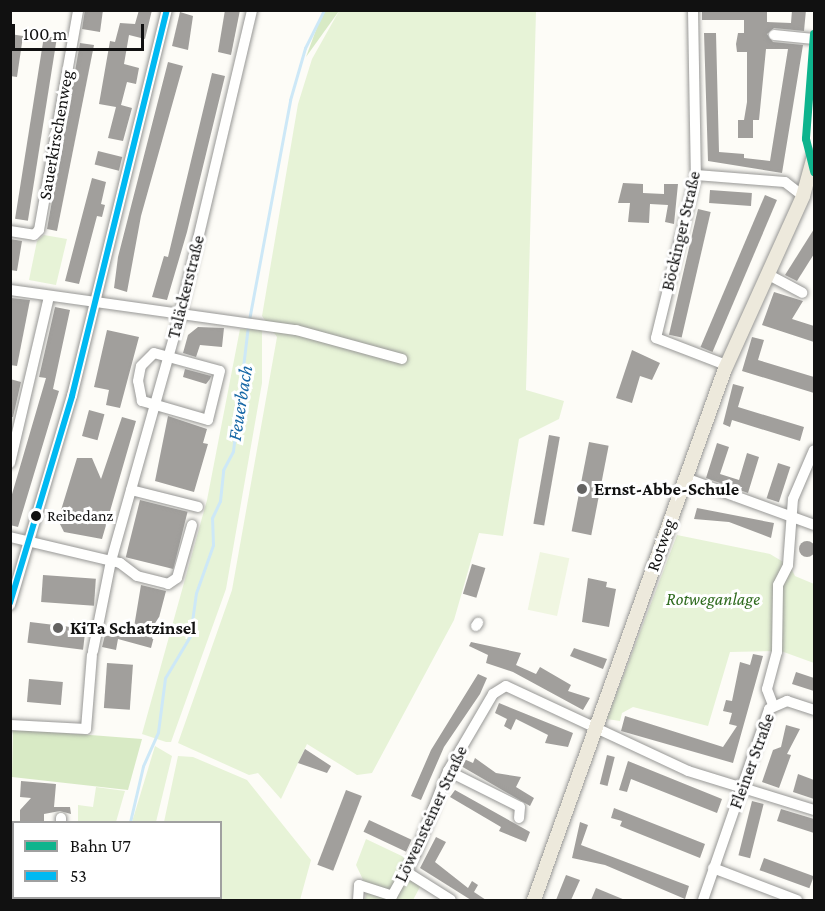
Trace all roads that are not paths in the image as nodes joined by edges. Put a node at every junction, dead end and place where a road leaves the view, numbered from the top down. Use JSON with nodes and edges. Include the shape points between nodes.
{"nodes":[{"id":1,"x":78,"y":10,"type":"edge"},
{"id":2,"x":167,"y":10,"type":"edge"},
{"id":3,"x":252,"y":10,"type":"edge"},
{"id":4,"x":693,"y":10,"type":"edge"},
{"id":5,"x":774,"y":35,"type":"dead end"},
{"id":6,"x":814,"y":39,"type":"edge"},
{"id":7,"x":814,"y":156,"type":"edge"},
{"id":8,"x":696,"y":175,"type":"junction"},
{"id":9,"x":814,"y":180,"type":"edge"},
{"id":10,"x":809,"y":194,"type":"edge"},
{"id":11,"x":10,"y":231,"type":"edge"},
{"id":12,"x":767,"y":274,"type":"junction"},
{"id":13,"x":10,"y":290,"type":"edge"},
{"id":14,"x":802,"y":293,"type":"dead end"},
{"id":15,"x":49,"y":297,"type":"junction"},
{"id":16,"x":96,"y":303,"type":"junction"},
{"id":17,"x":180,"y":315,"type":"junction"},
{"id":18,"x":168,"y":356,"type":"junction"},
{"id":19,"x":402,"y":359,"type":"dead end"},
{"id":20,"x":726,"y":365,"type":"junction"},
{"id":21,"x":154,"y":406,"type":"junction"},
{"id":22,"x":814,"y":450,"type":"edge"},
{"id":23,"x":10,"y":463,"type":"edge"},
{"id":24,"x":686,"y":478,"type":"junction"},
{"id":25,"x":131,"y":490,"type":"junction"},
{"id":26,"x":198,"y":507,"type":"dead end"},
{"id":27,"x":790,"y":512,"type":"junction"},
{"id":28,"x":192,"y":525,"type":"dead end"},
{"id":29,"x":814,"y":525,"type":"edge"},
{"id":30,"x":10,"y":537,"type":"edge"},
{"id":31,"x":28,"y":543,"type":"junction"},
{"id":32,"x":111,"y":561,"type":"junction"},
{"id":33,"x":10,"y":604,"type":"edge"},
{"id":34,"x":773,"y":705,"type":"junction"},
{"id":35,"x":814,"y":710,"type":"edge"},
{"id":36,"x":10,"y":725,"type":"edge"},
{"id":37,"x":596,"y":729,"type":"junction"},
{"id":38,"x":448,"y":771,"type":"junction"},
{"id":39,"x":741,"y":787,"type":"junction"},
{"id":40,"x":814,"y":810,"type":"edge"},
{"id":41,"x":519,"y":818,"type":"dead end"},
{"id":42,"x":713,"y":868,"type":"junction"},
{"id":43,"x":405,"y":871,"type":"junction"},
{"id":44,"x":358,"y":900,"type":"edge"},
{"id":45,"x":451,"y":900,"type":"edge"},
{"id":46,"x":534,"y":900,"type":"edge"},
{"id":47,"x":703,"y":900,"type":"edge"},
{"id":48,"x":797,"y":900,"type":"edge"}],
"edges":[{"from":1,"to":11,"type":"street","name":"Sauerkirschenweg","via":[[39,230],[34,235]]},
{"from":2,"to":16,"type":"street"},
{"from":3,"to":17,"type":"street","name":"Taläckerstraße"},
{"from":4,"to":8,"type":"street","name":"Böckinger Straße"},
{"from":5,"to":6,"type":"street"},
{"from":7,"to":10,"type":"main road","name":"Rotweg"},
{"from":8,"to":10,"type":"street","via":[[784,182]]},
{"from":8,"to":20,"type":"street","name":"Böckinger Straße","via":[[656,338]]},
{"from":9,"to":10,"type":"main road","name":"Rotweg"},
{"from":10,"to":12,"type":"main road","name":"Rotweg"},
{"from":12,"to":14,"type":"street"},
{"from":12,"to":20,"type":"main road","name":"Rotweg"},
{"from":13,"to":15,"type":"street"},
{"from":15,"to":16,"type":"street"},
{"from":15,"to":23,"type":"street"},
{"from":16,"to":17,"type":"street"},
{"from":16,"to":31,"type":"street"},
{"from":17,"to":18,"type":"street","name":"Taläckerstraße"},
{"from":17,"to":19,"type":"street","via":[[250,323]]},
{"from":18,"to":21,"type":"street","name":"Taläckerstraße"},
{"from":18,"to":21,"type":"street","via":[[154,353],[141,366],[139,394]]},
{"from":18,"to":21,"type":"street","via":[[220,371],[213,409],[208,420]]},
{"from":20,"to":24,"type":"main road","name":"Rotweg"},
{"from":21,"to":25,"type":"street","name":"Taläckerstraße"},
{"from":22,"to":27,"type":"street","name":"Fleiner Straße"},
{"from":24,"to":27,"type":"street"},
{"from":24,"to":37,"type":"main road","name":"Rotweg"},
{"from":25,"to":26,"type":"street"},
{"from":25,"to":32,"type":"street","name":"Taläckerstraße"},
{"from":27,"to":29,"type":"street"},
{"from":27,"to":34,"type":"street","name":"Fleiner Straße","via":[[788,565],[778,585],[775,606],[777,652],[767,689]]},
{"from":28,"to":32,"type":"street","via":[[172,582],[137,576]]},
{"from":30,"to":31,"type":"street"},
{"from":31,"to":32,"type":"street"},
{"from":31,"to":33,"type":"street"},
{"from":32,"to":36,"type":"street","name":"Taläckerstraße","via":[[93,653],[86,729]]},
{"from":34,"to":35,"type":"street","via":[[787,701]]},
{"from":34,"to":39,"type":"street","name":"Fleiner Straße"},
{"from":37,"to":38,"type":"street","name":"Löwensteiner Straße","via":[[506,686],[494,693]]},
{"from":37,"to":39,"type":"street","via":[[681,768]]},
{"from":37,"to":46,"type":"main road","name":"Rotweg"},
{"from":38,"to":41,"type":"street","via":[[520,807]]},
{"from":38,"to":43,"type":"street","name":"Löwensteiner Straße"},
{"from":39,"to":40,"type":"street"},
{"from":39,"to":42,"type":"street","name":"Fleiner Straße"},
{"from":42,"to":47,"type":"street","name":"Fleiner Straße"},
{"from":42,"to":48,"type":"street"},
{"from":43,"to":44,"type":"street","name":"Löwensteiner Straße","via":[[392,896],[359,885]]},
{"from":43,"to":45,"type":"street"}]}
